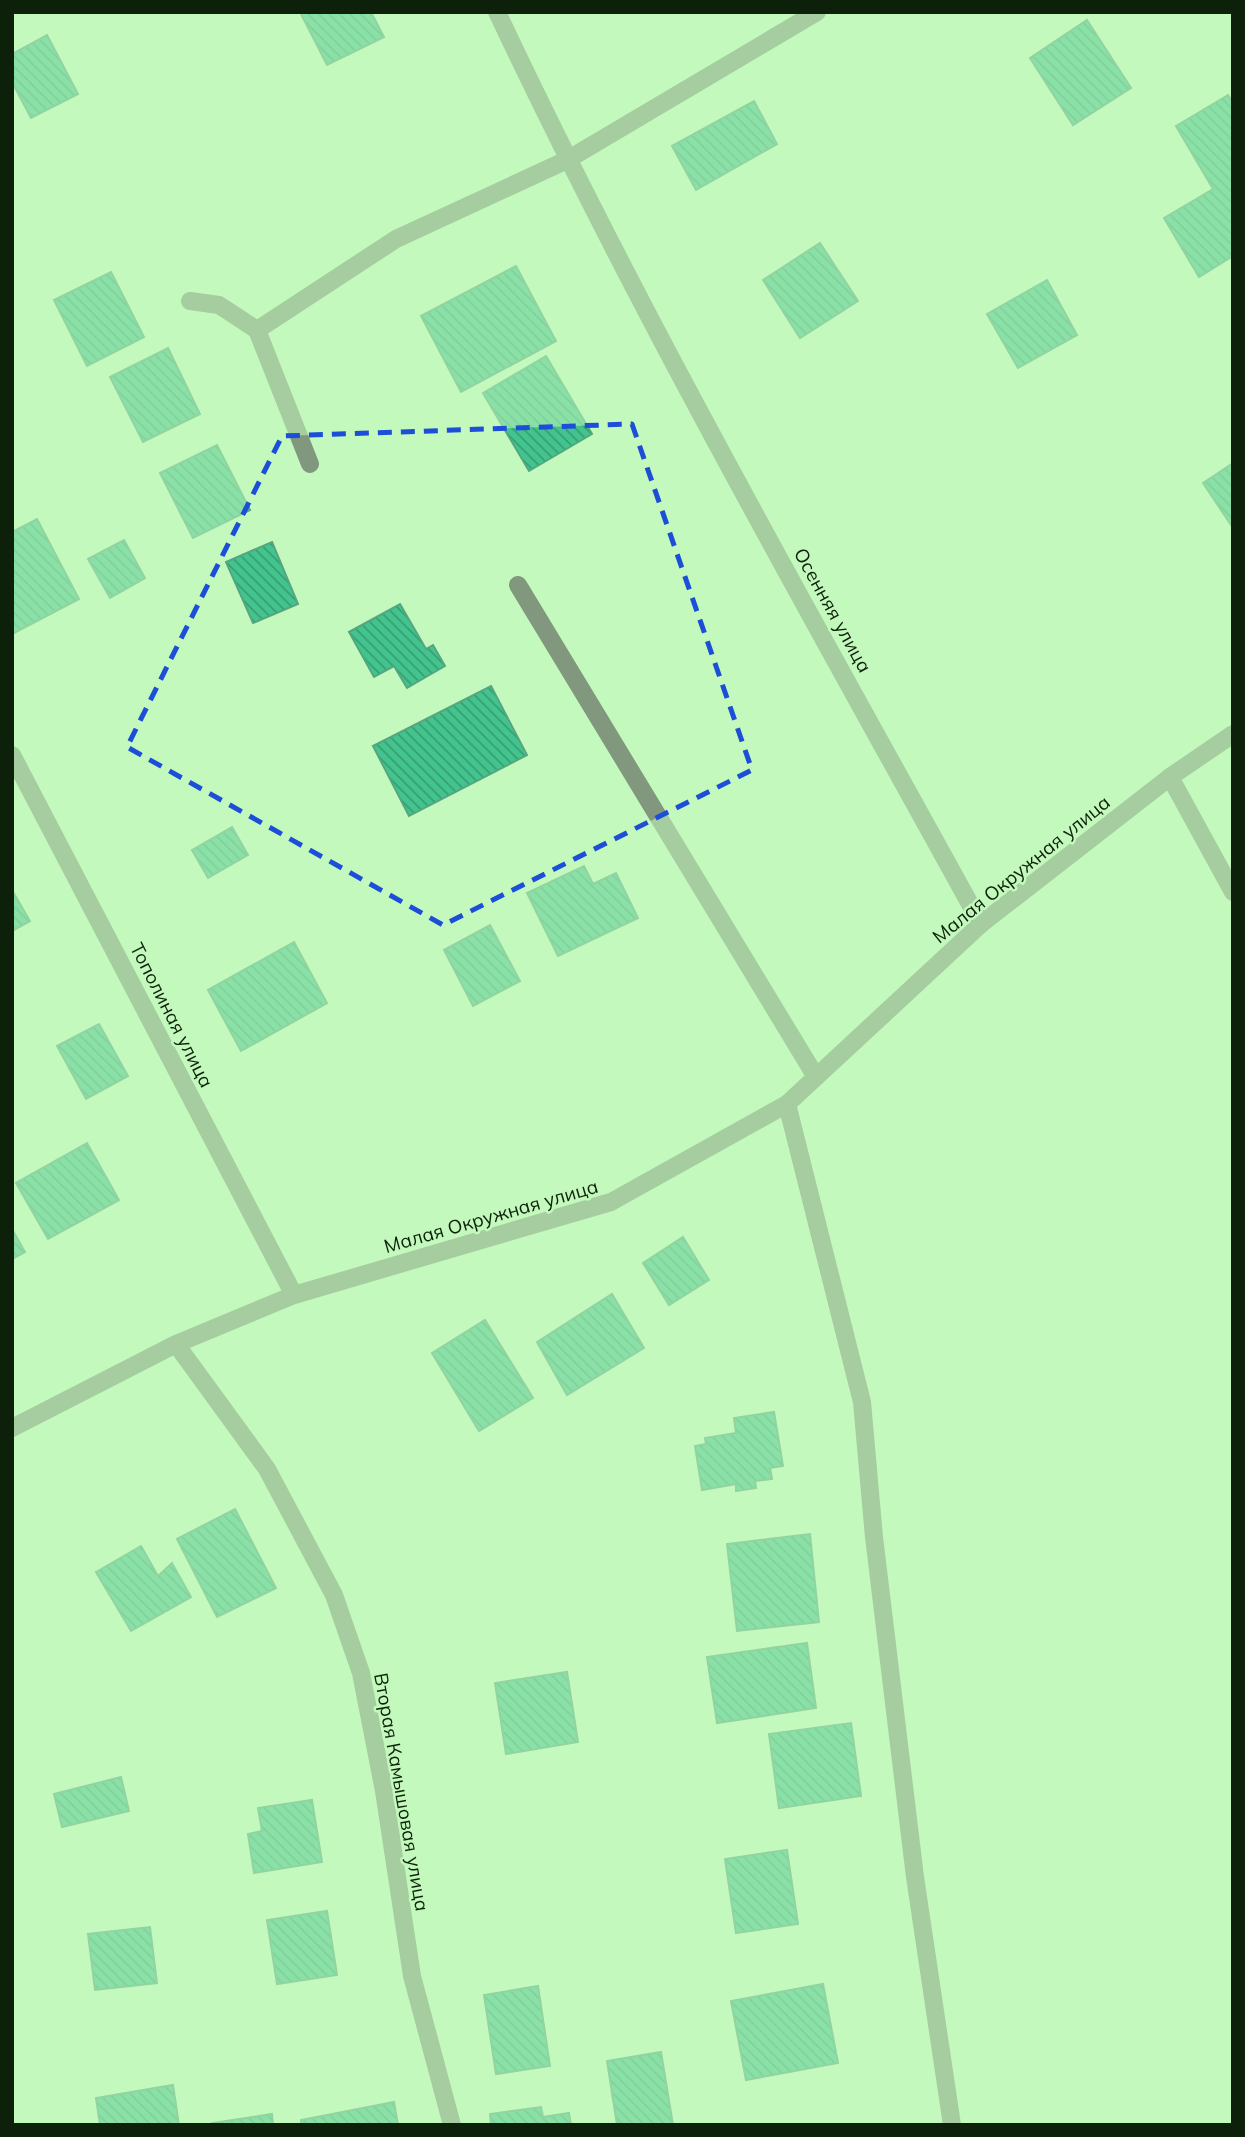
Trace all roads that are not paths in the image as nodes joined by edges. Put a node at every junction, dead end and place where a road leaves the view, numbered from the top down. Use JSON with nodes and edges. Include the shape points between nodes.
{"nodes":[{"id":1,"x":497,"y":12,"type":"edge"},
{"id":2,"x":817,"y":12,"type":"edge"},
{"id":3,"x":567,"y":160,"type":"junction"},
{"id":4,"x":190,"y":301,"type":"dead end"},
{"id":5,"x":257,"y":330,"type":"junction"},
{"id":6,"x":310,"y":464,"type":"dead end"},
{"id":7,"x":517,"y":585,"type":"dead end"},
{"id":8,"x":1233,"y":734,"type":"edge"},
{"id":9,"x":14,"y":761,"type":"edge"},
{"id":10,"x":1170,"y":777,"type":"junction"},
{"id":11,"x":1233,"y":892,"type":"edge"},
{"id":12,"x":981,"y":924,"type":"junction"},
{"id":13,"x":816,"y":1077,"type":"junction"},
{"id":14,"x":787,"y":1104,"type":"junction"},
{"id":15,"x":293,"y":1295,"type":"junction"},
{"id":16,"x":176,"y":1344,"type":"junction"},
{"id":17,"x":12,"y":1428,"type":"edge"},
{"id":18,"x":452,"y":2125,"type":"edge"},
{"id":19,"x":951,"y":2125,"type":"edge"}],
"edges":[{"from":1,"to":3,"type":"street","name":"Осенняя улица"},
{"from":2,"to":3,"type":"street"},
{"from":3,"to":5,"type":"street","via":[[396,239]]},
{"from":3,"to":12,"type":"street","name":"Осенняя улица","via":[[647,317]]},
{"from":4,"to":5,"type":"street","via":[[219,305]]},
{"from":5,"to":6,"type":"street"},
{"from":7,"to":13,"type":"street"},
{"from":8,"to":10,"type":"street","name":"Малая Окружная улица"},
{"from":9,"to":15,"type":"street","name":"Тополиная улица"},
{"from":10,"to":11,"type":"street"},
{"from":10,"to":12,"type":"street","name":"Малая Окружная улица"},
{"from":12,"to":13,"type":"street","name":"Малая Окружная улица"},
{"from":13,"to":14,"type":"street","name":"Малая Окружная улица"},
{"from":14,"to":15,"type":"street","name":"Малая Окружная улица","via":[[611,1202]]},
{"from":14,"to":19,"type":"street","via":[[862,1402],[915,1877]]},
{"from":15,"to":16,"type":"street","name":"Малая Окружная улица"},
{"from":16,"to":17,"type":"street","name":"Малая Окружная улица"},
{"from":16,"to":18,"type":"street","name":"Вторая Камышовая улица","via":[[267,1469],[334,1595],[360,1673],[384,1791],[412,1976]]}]}
